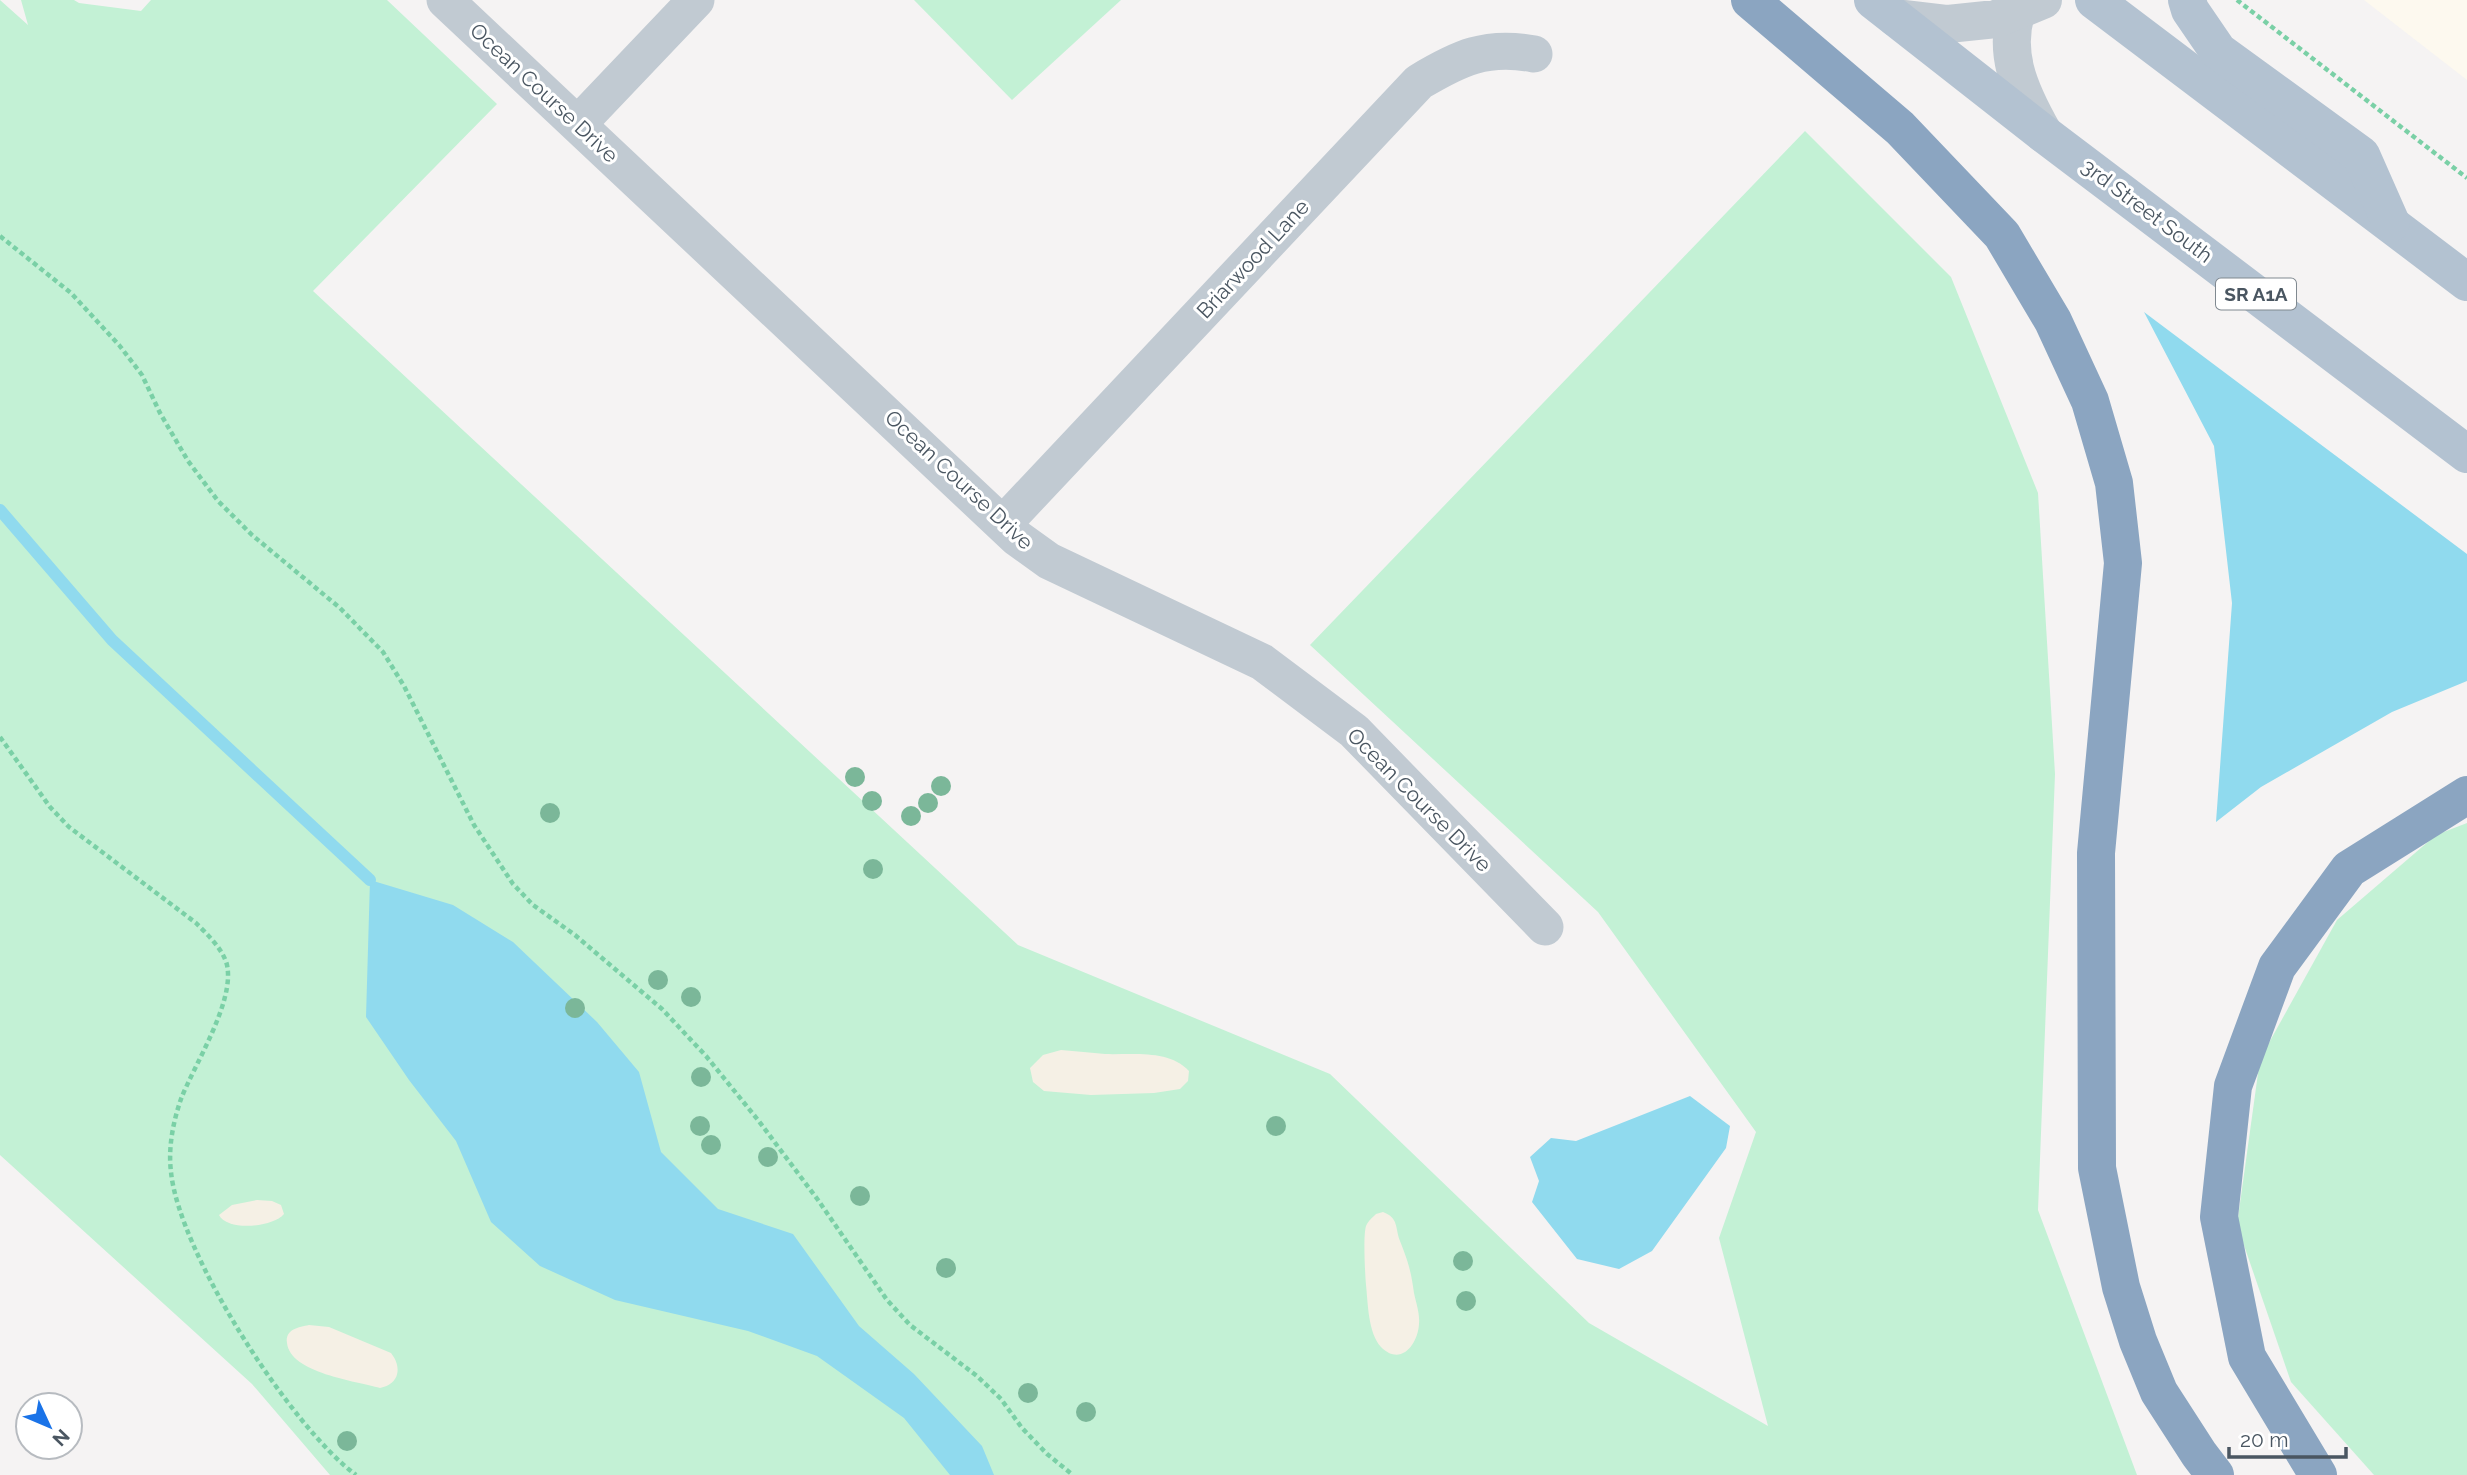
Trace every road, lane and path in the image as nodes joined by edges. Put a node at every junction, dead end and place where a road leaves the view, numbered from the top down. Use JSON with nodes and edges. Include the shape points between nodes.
{"nodes":[{"id":1,"x":445,"y":0,"type":"edge"},
{"id":2,"x":696,"y":0,"type":"edge"},
{"id":3,"x":1749,"y":0,"type":"edge"},
{"id":4,"x":2094,"y":0,"type":"edge"},
{"id":5,"x":2186,"y":0,"type":"edge"},
{"id":6,"x":2237,"y":0,"type":"edge"},
{"id":7,"x":2026,"y":4,"type":"edge"},
{"id":8,"x":1884,"y":9,"type":"edge"},
{"id":9,"x":1534,"y":54,"type":"dead end"},
{"id":10,"x":578,"y":124,"type":"junction"},
{"id":11,"x":2044,"y":134,"type":"junction"},
{"id":12,"x":2467,"y":178,"type":"edge"},
{"id":13,"x":2392,"y":225,"type":"junction"},
{"id":14,"x":0,"y":236,"type":"edge"},
{"id":15,"x":2467,"y":282,"type":"edge"},
{"id":16,"x":2467,"y":454,"type":"edge"},
{"id":17,"x":1003,"y":524,"type":"junction"},
{"id":18,"x":0,"y":737,"type":"edge"},
{"id":19,"x":2467,"y":795,"type":"edge"},
{"id":20,"x":1545,"y":927,"type":"dead end"},
{"id":21,"x":356,"y":1475,"type":"edge"},
{"id":22,"x":1073,"y":1475,"type":"edge"},
{"id":23,"x":2215,"y":1475,"type":"edge"},
{"id":24,"x":2318,"y":1475,"type":"edge"}],
"edges":[{"from":1,"to":10,"type":"street","name":"Ocean Course Drive"},
{"from":2,"to":10,"type":"street"},
{"from":3,"to":23,"type":"highway","via":[[1900,128],[2002,234],[2053,321],[2090,401],[2114,483],[2123,563],[2096,853],[2097,1168],[2121,1287],[2138,1341],[2159,1392]]},
{"from":4,"to":13,"type":"main road"},
{"from":5,"to":13,"type":"main road","via":[[2218,51],[2361,155]]},
{"from":6,"to":12,"type":"path"},
{"from":7,"to":8,"type":"street","via":[[1996,19],[1948,24]]},
{"from":7,"to":11,"type":"street","via":[[2012,61],[2024,99]]},
{"from":8,"to":11,"type":"main road","name":"3rd Street South","number":"SR A1A"},
{"from":9,"to":17,"type":"street","name":"Briarwood Lane","via":[[1485,52],[1453,61],[1419,82]]},
{"from":10,"to":17,"type":"street","name":"Ocean Course Drive"},
{"from":11,"to":16,"type":"main road","name":"3rd Street South","number":"SR A1A"},
{"from":13,"to":15,"type":"main road"},
{"from":14,"to":22,"type":"path","via":[[71,293],[119,345],[142,375],[188,461],[218,501],[383,652],[474,825],[513,884],[662,1009],[758,1120],[887,1300],[910,1325],[977,1376],[1047,1454]]},
{"from":17,"to":20,"type":"street","name":"Ocean Course Drive","via":[[1049,561],[1262,662],[1354,731]]},
{"from":18,"to":21,"type":"path","via":[[69,827],[196,923],[214,941],[227,965],[220,1009],[181,1100],[172,1133],[171,1173],[179,1206],[191,1241],[222,1301],[268,1374],[312,1433]]},
{"from":19,"to":24,"type":"highway","via":[[2349,869],[2277,967],[2233,1086],[2219,1217],[2247,1357]]}]}
